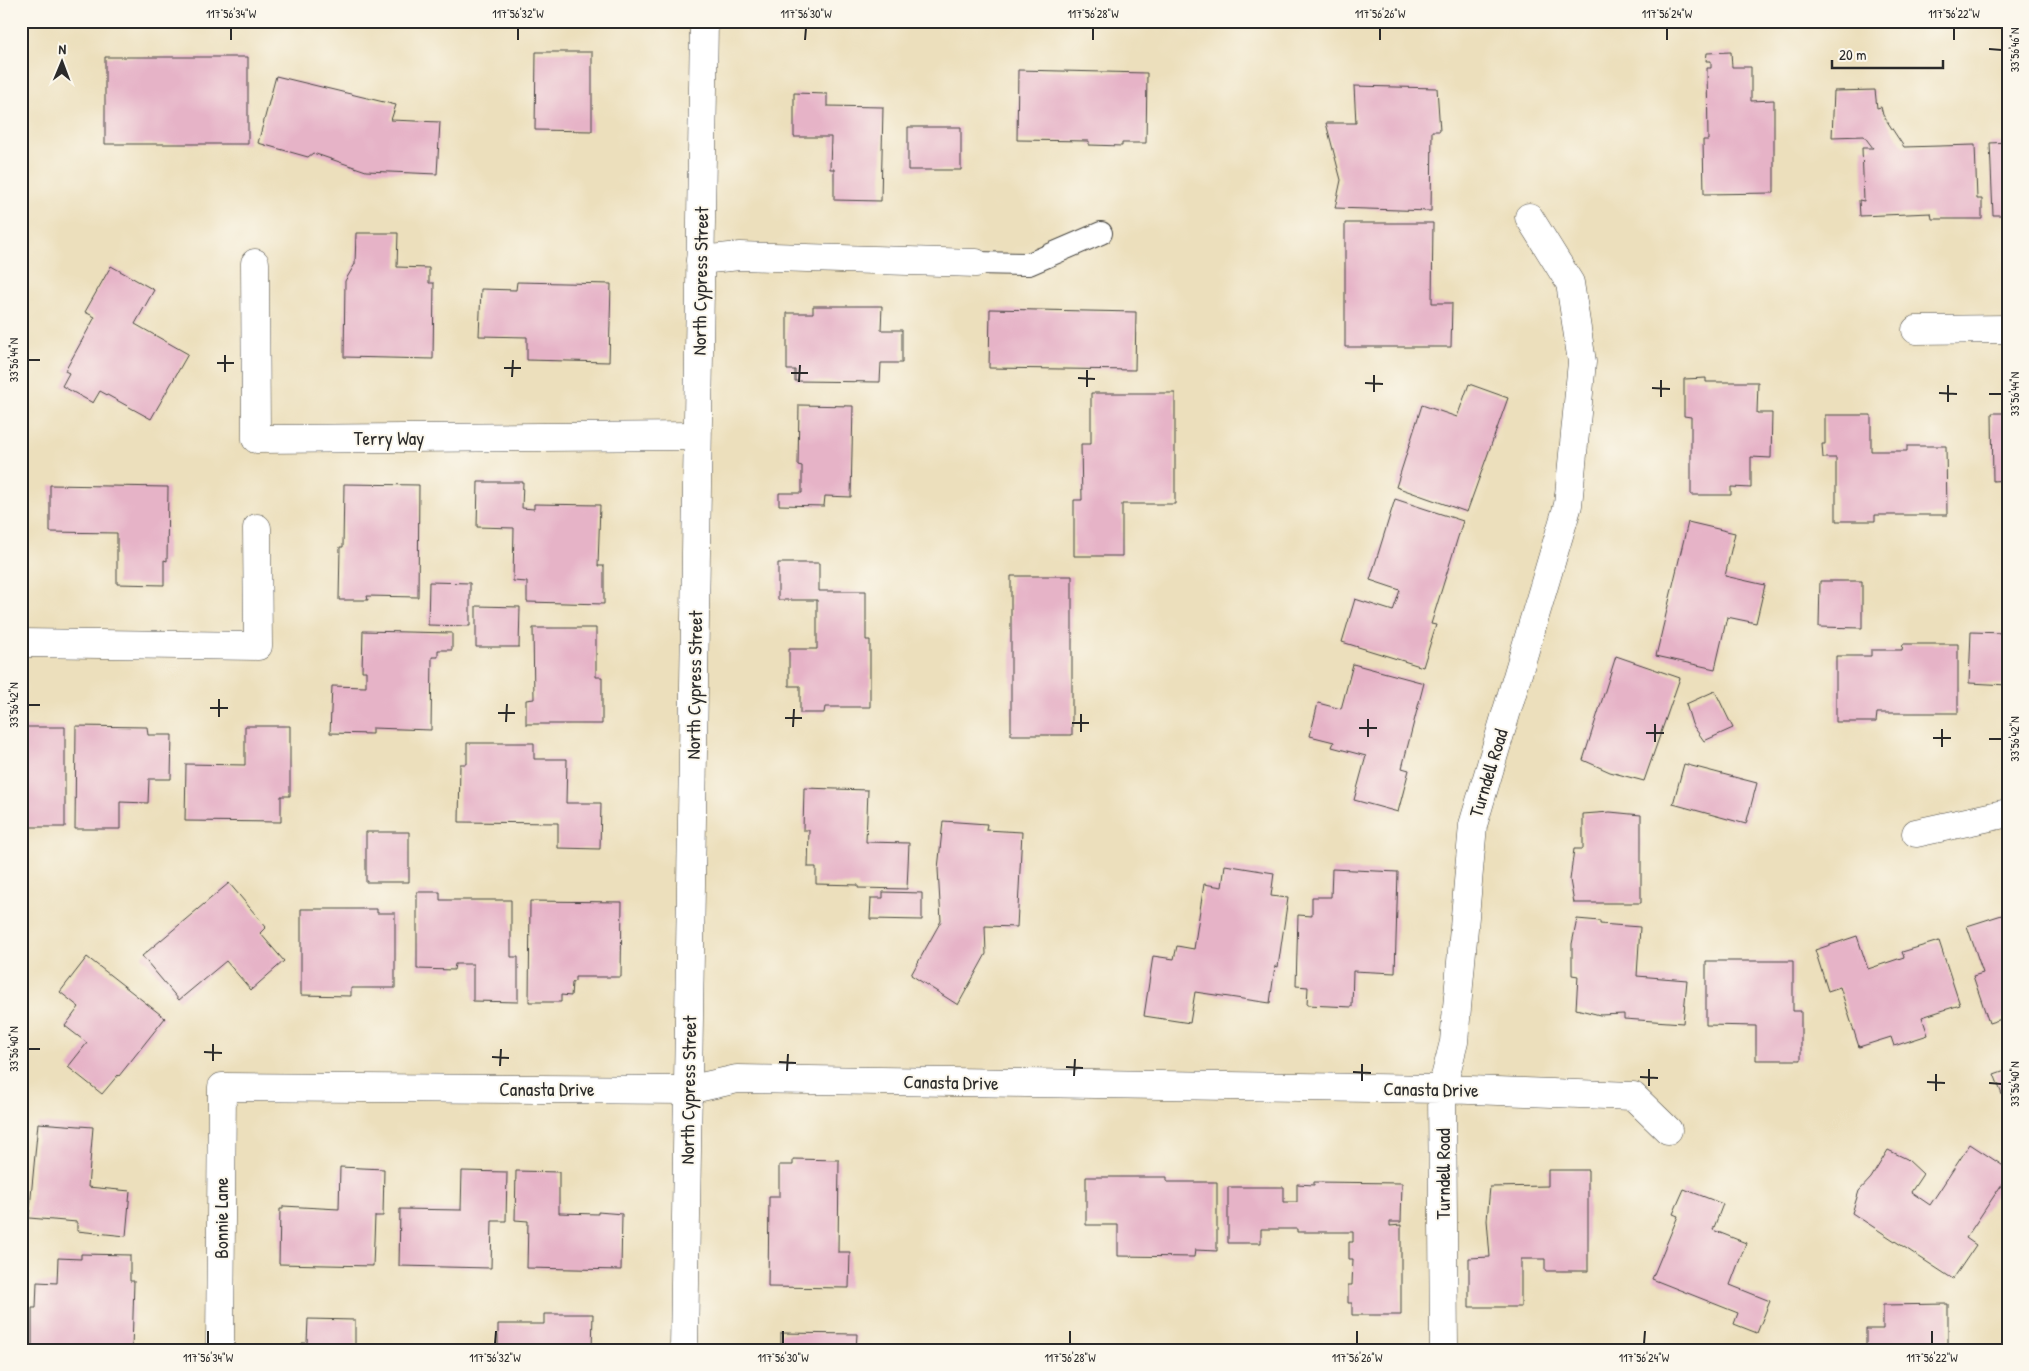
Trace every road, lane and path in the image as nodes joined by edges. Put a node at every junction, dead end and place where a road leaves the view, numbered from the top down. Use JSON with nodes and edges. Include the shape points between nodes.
{"nodes":[{"id":1,"x":704,"y":21,"type":"edge"},
{"id":2,"x":1529,"y":217,"type":"dead end"},
{"id":3,"x":1101,"y":233,"type":"dead end"},
{"id":4,"x":700,"y":260,"type":"junction"},
{"id":5,"x":255,"y":263,"type":"dead end"},
{"id":6,"x":976,"y":263,"type":"joint"},
{"id":7,"x":2008,"y":329,"type":"edge"},
{"id":8,"x":1916,"y":330,"type":"dead end"},
{"id":9,"x":698,"y":436,"type":"junction"},
{"id":10,"x":257,"y":528,"type":"dead end"},
{"id":11,"x":21,"y":643,"type":"edge"},
{"id":12,"x":2008,"y":813,"type":"edge"},
{"id":13,"x":1916,"y":833,"type":"dead end"},
{"id":14,"x":222,"y":1087,"type":"joint"},
{"id":15,"x":1442,"y":1089,"type":"junction"},
{"id":16,"x":688,"y":1090,"type":"junction"},
{"id":17,"x":1668,"y":1130,"type":"dead end"},
{"id":18,"x":220,"y":1350,"type":"edge"},
{"id":19,"x":684,"y":1350,"type":"edge"},
{"id":20,"x":1444,"y":1350,"type":"edge"}],
"edges":[{"from":1,"to":4,"type":"street","name":"North Cypress Street"},
{"from":2,"to":15,"type":"street","name":"Turndell Road","via":[[1570,283],[1582,362],[1568,505],[1473,825],[1454,1042]]},
{"from":3,"to":6,"type":"lane","via":[[1029,264]]},
{"from":4,"to":6,"type":"street","via":[[740,256]]},
{"from":4,"to":9,"type":"street","name":"North Cypress Street"},
{"from":5,"to":9,"type":"street","name":"Terry Way","via":[[256,439]]},
{"from":7,"to":8,"type":"street"},
{"from":9,"to":16,"type":"street","name":"North Cypress Street"},
{"from":10,"to":11,"type":"street","via":[[258,646]]},
{"from":12,"to":13,"type":"street"},
{"from":14,"to":16,"type":"street","name":"Canasta Drive"},
{"from":14,"to":18,"type":"street","name":"Bonnie Lane"},
{"from":15,"to":16,"type":"street","name":"Canasta Drive","via":[[737,1078]]},
{"from":15,"to":17,"type":"street","name":"Canasta Drive","via":[[1633,1096]]},
{"from":15,"to":20,"type":"street","name":"Turndell Road"},
{"from":16,"to":19,"type":"street","name":"North Cypress Street"}]}
